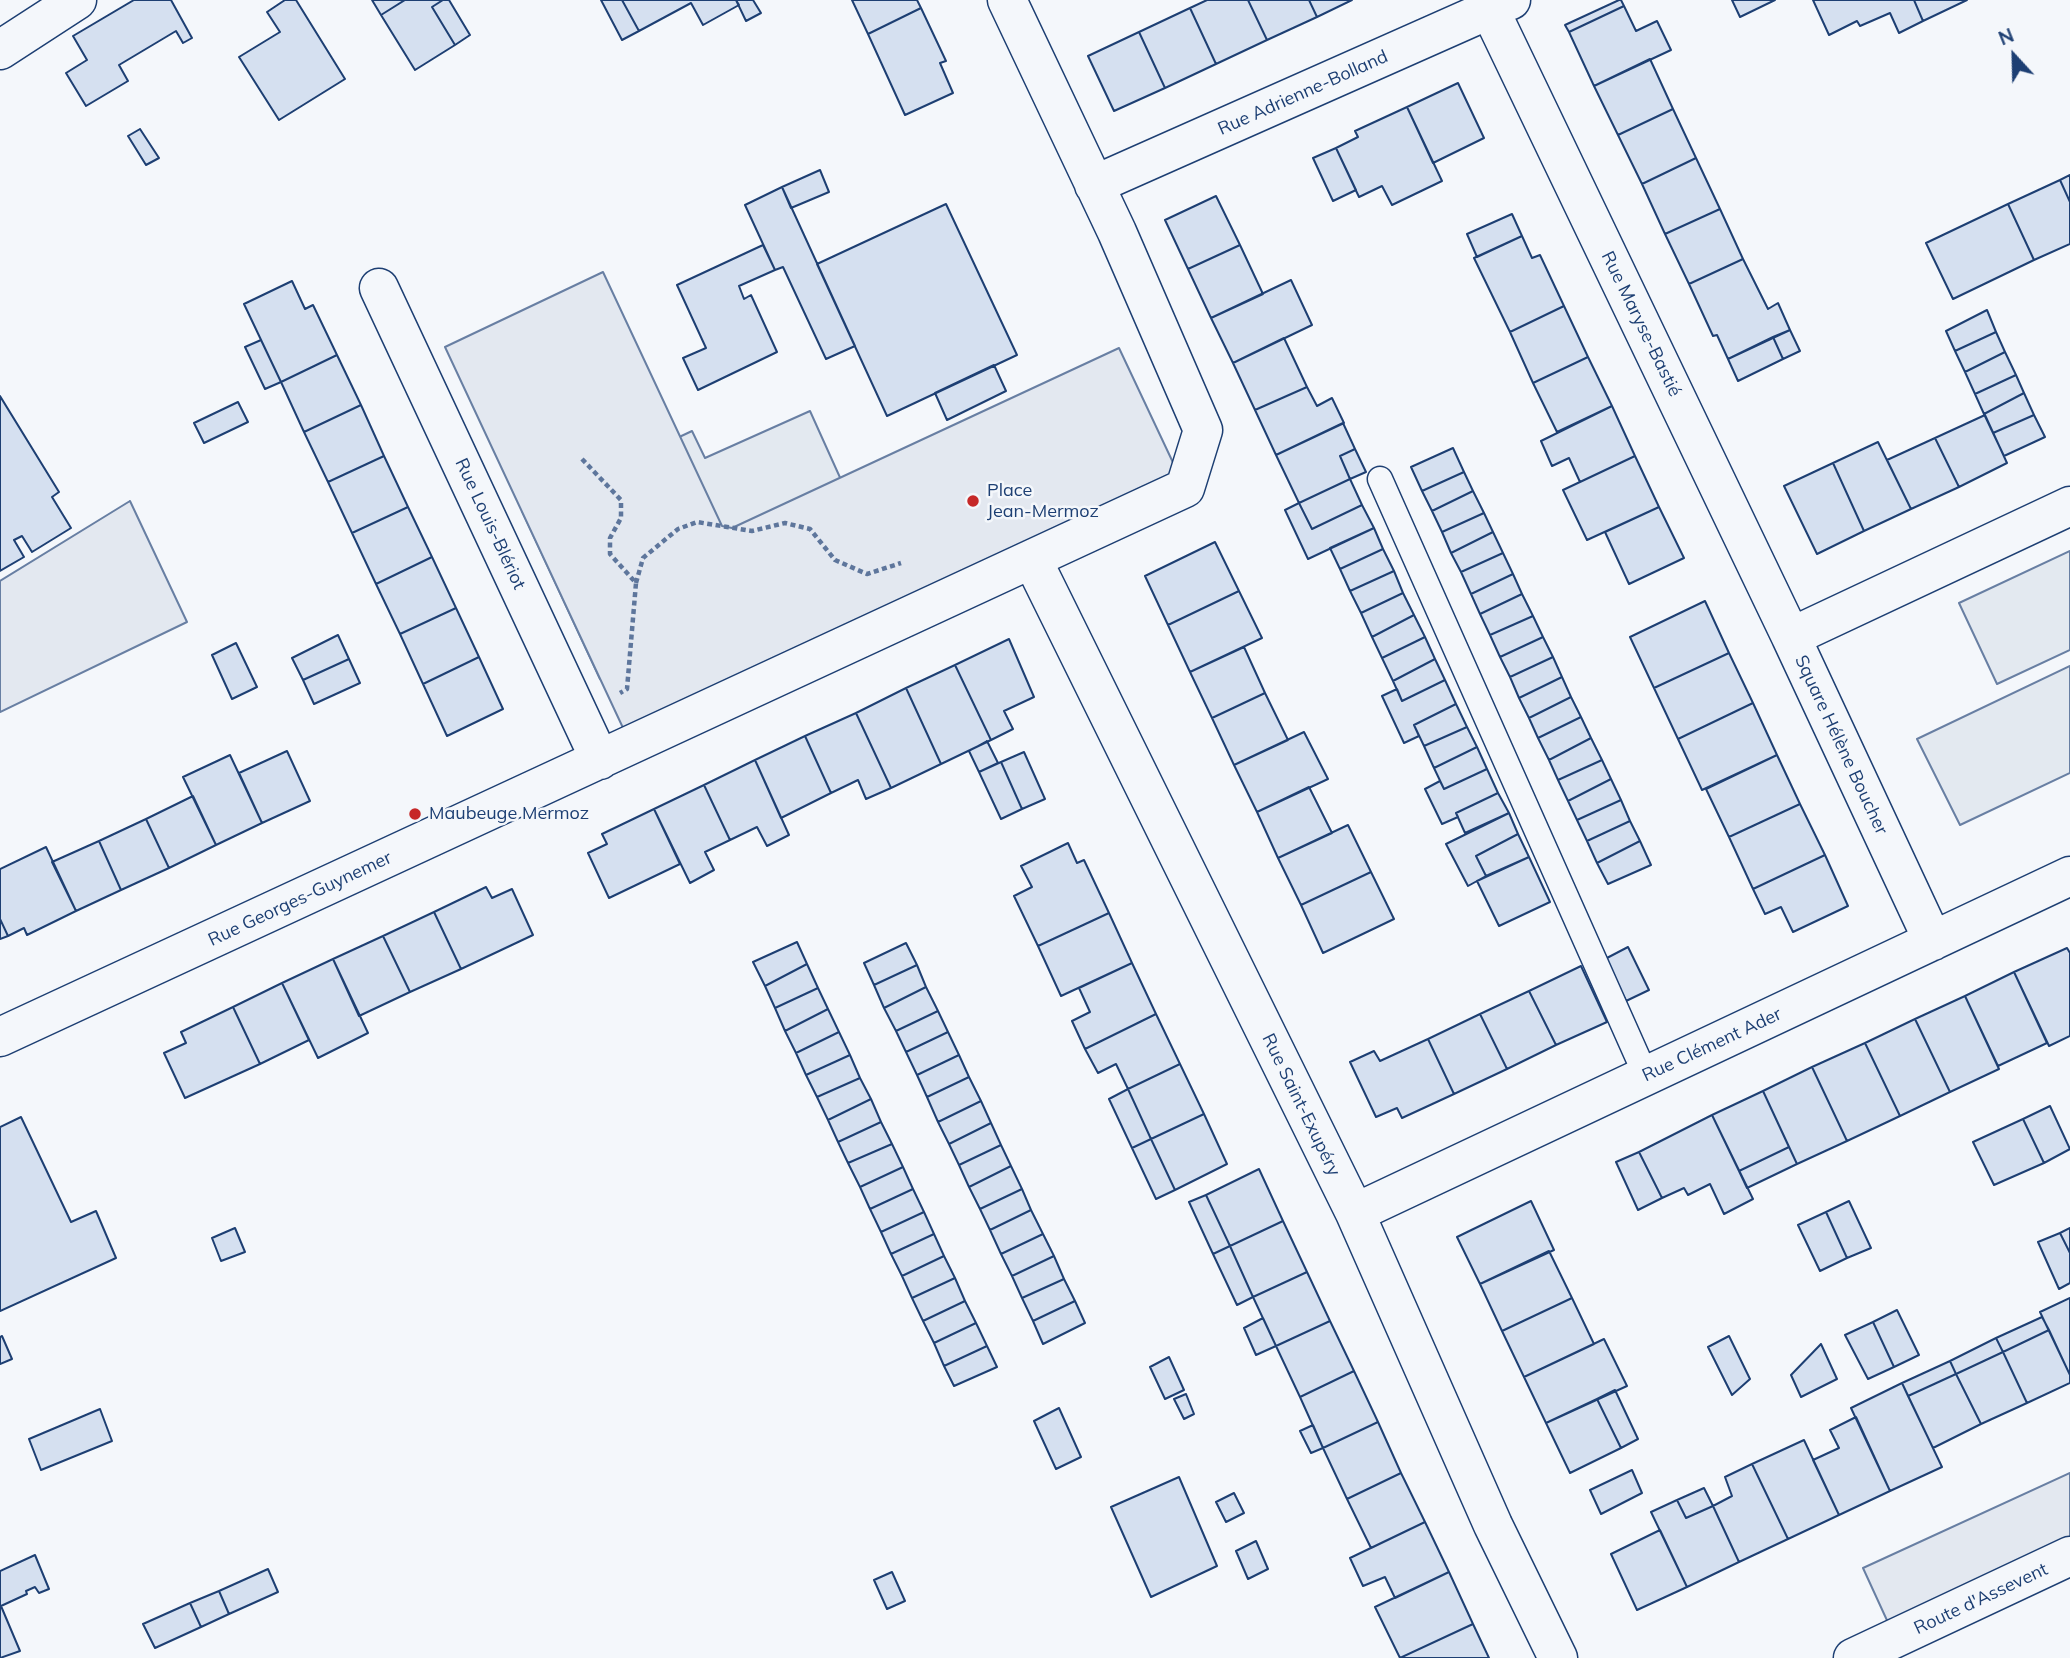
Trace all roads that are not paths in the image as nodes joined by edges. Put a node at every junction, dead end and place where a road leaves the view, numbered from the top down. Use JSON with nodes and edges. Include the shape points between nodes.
{"nodes":[{"id":1,"x":77,"y":0,"type":"edge"},
{"id":2,"x":1007,"y":0,"type":"edge"},
{"id":3,"x":1500,"y":5,"type":"edge"},
{"id":4,"x":0,"y":50,"type":"edge"},
{"id":5,"x":1094,"y":185,"type":"junction"},
{"id":6,"x":379,"y":288,"type":"dead end"},
{"id":7,"x":1380,"y":479,"type":"dead end"},
{"id":8,"x":2070,"y":506,"type":"edge"},
{"id":9,"x":1032,"y":559,"type":"junction"},
{"id":10,"x":1791,"y":637,"type":"junction"},
{"id":11,"x":600,"y":760,"type":"junction"},
{"id":12,"x":2070,"y":876,"type":"edge"},
{"id":13,"x":1933,"y":941,"type":"junction"},
{"id":14,"x":0,"y":1037,"type":"edge"},
{"id":15,"x":1646,"y":1076,"type":"junction"},
{"id":16,"x":1354,"y":1213,"type":"junction"},
{"id":17,"x":2070,"y":1556,"type":"edge"},
{"id":18,"x":1558,"y":1658,"type":"edge"},
{"id":19,"x":1853,"y":1658,"type":"edge"}],
"edges":[{"from":1,"to":4,"type":"street"},
{"from":2,"to":5,"type":"street"},
{"from":3,"to":5,"type":"street","name":"Rue Adrienne-Bolland"},
{"from":3,"to":10,"type":"street","name":"Rue Maryse-Bastié"},
{"from":5,"to":9,"type":"street","via":[[1203,430],[1185,488]]},
{"from":6,"to":11,"type":"street","name":"Rue Louis-Blériot"},
{"from":7,"to":15,"type":"lane"},
{"from":8,"to":10,"type":"street","name":"Square Hélène Boucher"},
{"from":9,"to":11,"type":"street"},
{"from":9,"to":16,"type":"street","name":"Rue Saint-Exupéry"},
{"from":10,"to":13,"type":"street","name":"Square Hélène Boucher"},
{"from":11,"to":14,"type":"street","name":"Rue Georges-Guynemer"},
{"from":12,"to":13,"type":"street","name":"Rue Clément Ader"},
{"from":13,"to":15,"type":"street","name":"Rue Clément Ader"},
{"from":15,"to":16,"type":"street","name":"Rue Clément Ader"},
{"from":16,"to":18,"type":"street","name":"Rue Saint-Exupéry","via":[[1493,1525]]},
{"from":17,"to":19,"type":"street","name":"Route d'Assevent"}]}
